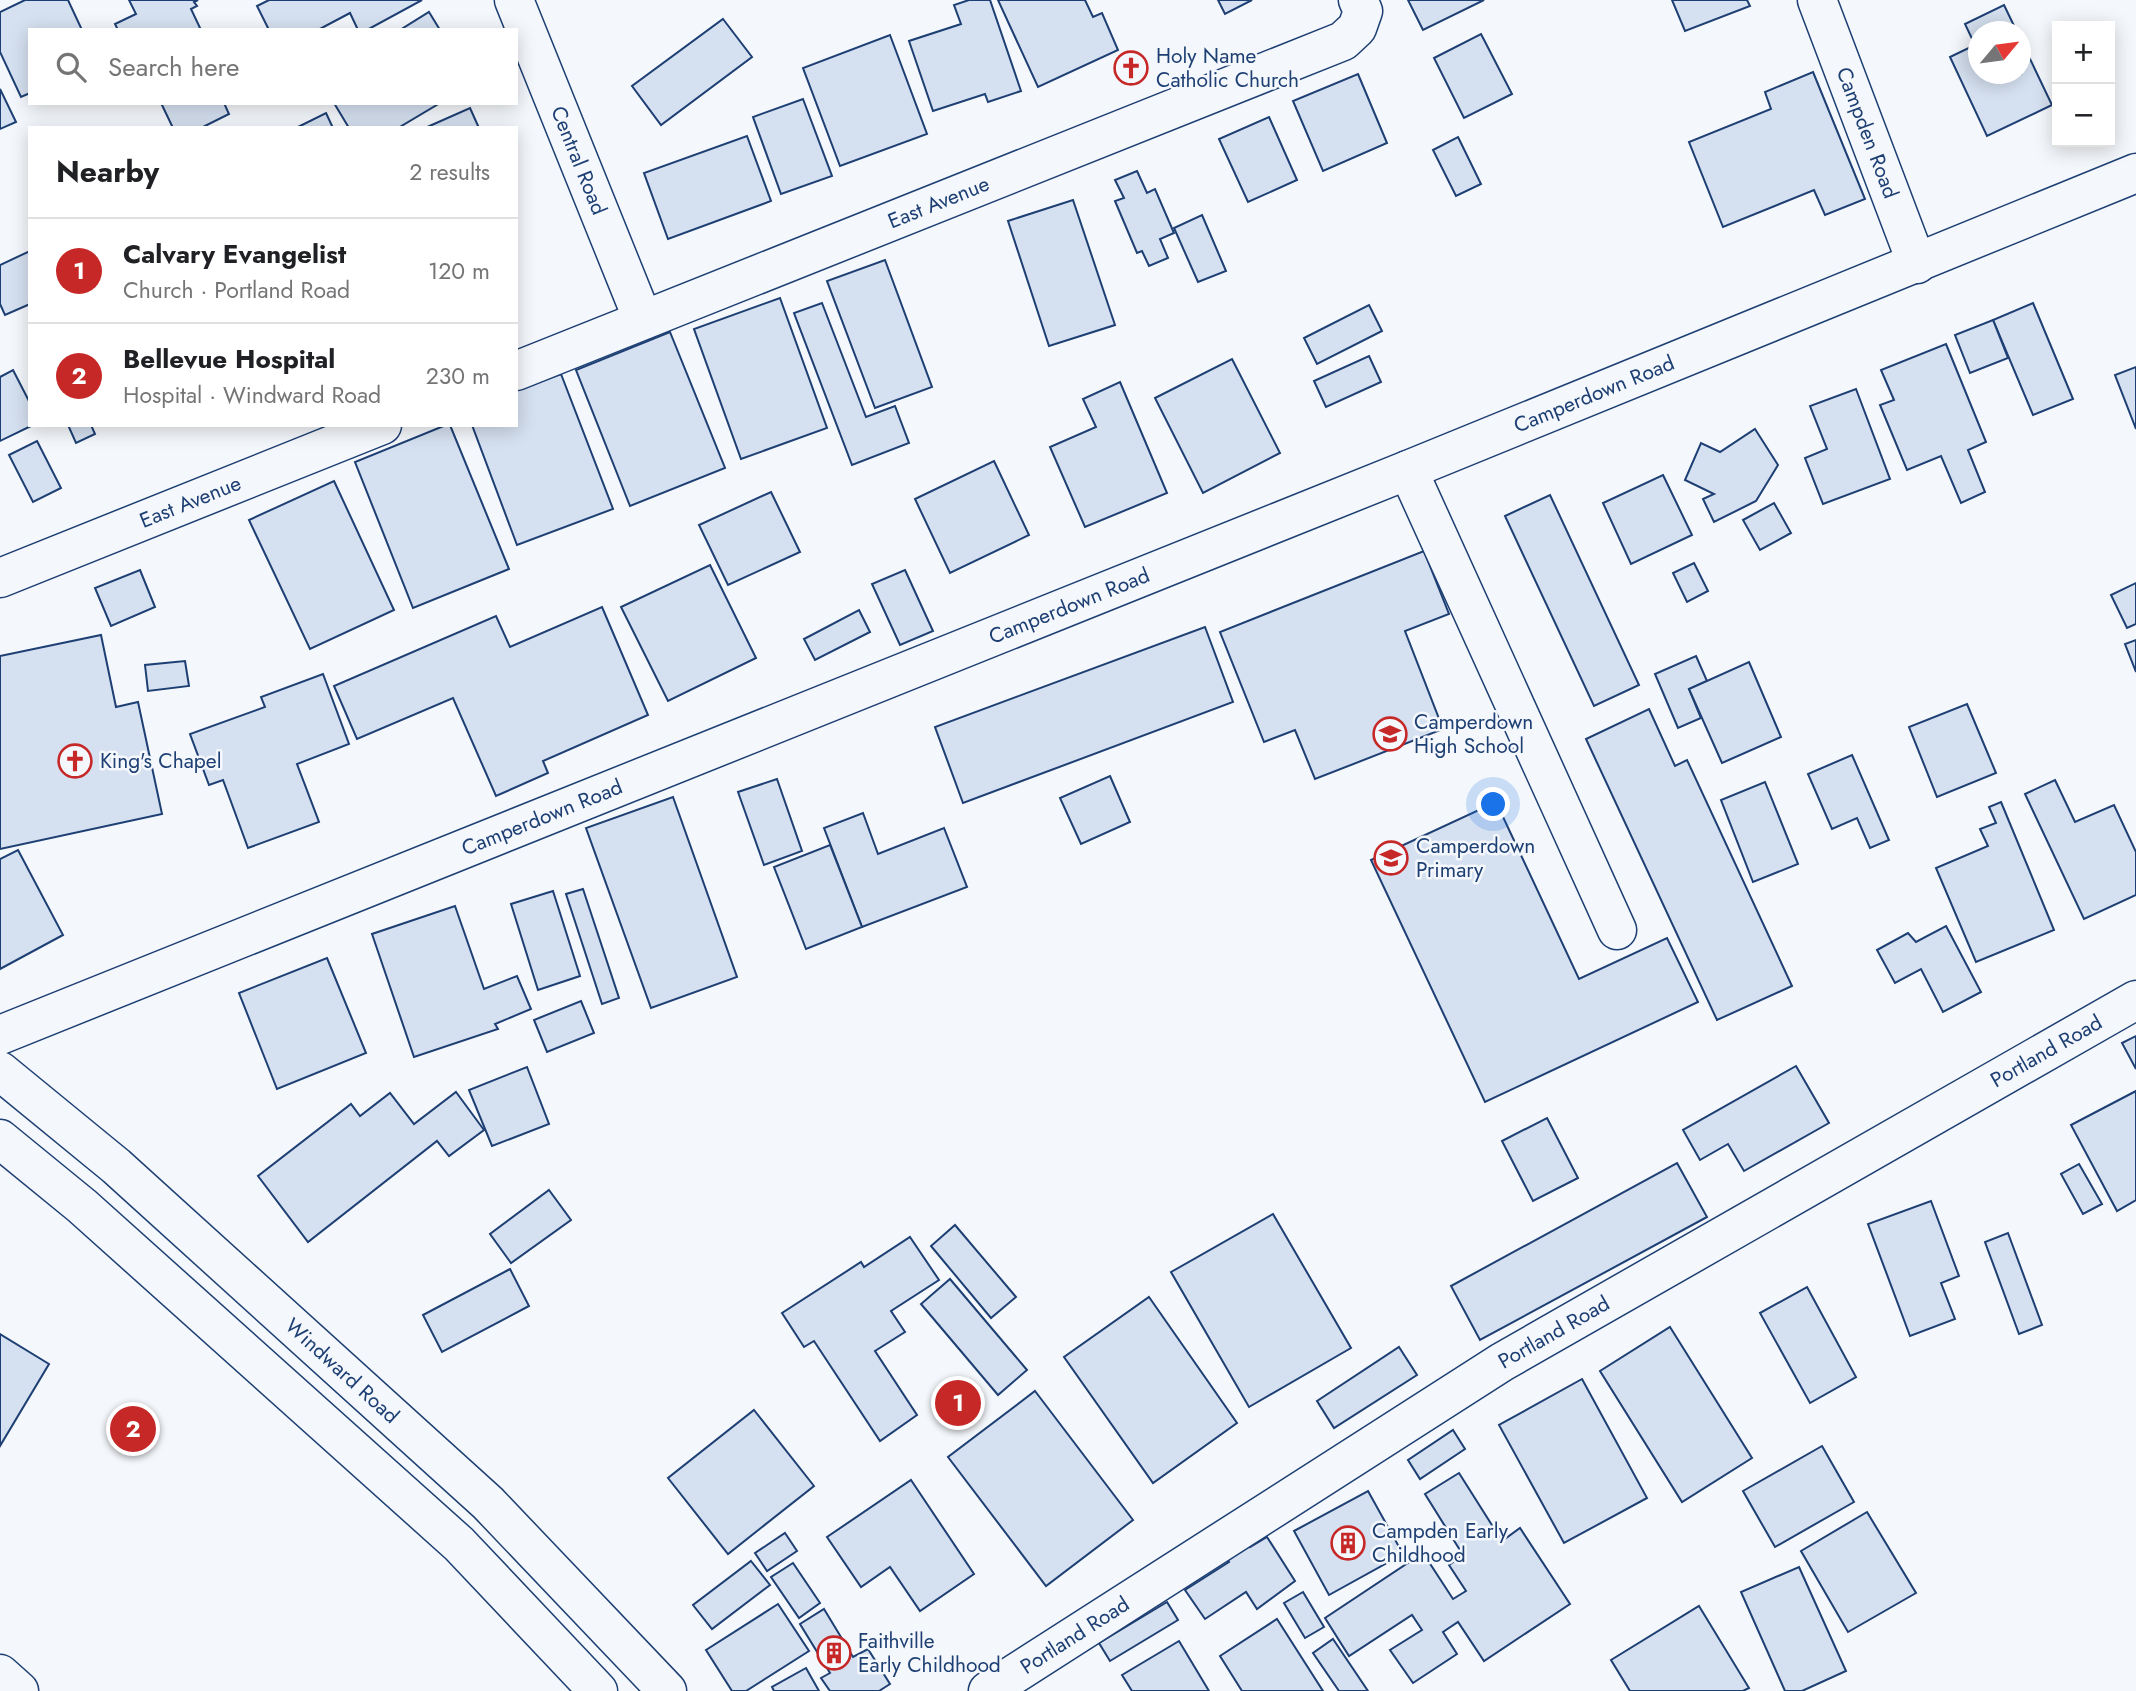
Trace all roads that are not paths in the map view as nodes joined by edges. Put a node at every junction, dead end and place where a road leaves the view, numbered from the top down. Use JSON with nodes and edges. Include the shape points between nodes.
{"nodes":[{"id":1,"x":514,"y":0,"type":"edge"},
{"id":2,"x":1817,"y":0,"type":"edge"},
{"id":3,"x":1357,"y":14,"type":"edge"},
{"id":4,"x":2136,"y":173,"type":"edge"},
{"id":5,"x":1917,"y":264,"type":"junction"},
{"id":6,"x":643,"y":320,"type":"junction"},
{"id":7,"x":518,"y":370,"type":"edge"},
{"id":8,"x":377,"y":427,"type":"edge"},
{"id":9,"x":1408,"y":470,"type":"junction"},
{"id":10,"x":0,"y":578,"type":"edge"},
{"id":11,"x":1617,"y":930,"type":"dead end"},
{"id":12,"x":2136,"y":1000,"type":"edge"},
{"id":13,"x":0,"y":1035,"type":"edge"},
{"id":14,"x":0,"y":1071,"type":"edge"},
{"id":15,"x":0,"y":1139,"type":"edge"},
{"id":16,"x":0,"y":1674,"type":"edge"},
{"id":17,"x":19,"y":1691,"type":"edge"},
{"id":18,"x":598,"y":1691,"type":"edge"},
{"id":19,"x":667,"y":1691,"type":"edge"},
{"id":20,"x":988,"y":1691,"type":"edge"}],
"edges":[{"from":1,"to":6,"type":"street","name":"Central Road"},
{"from":2,"to":5,"type":"street","name":"Campden Road"},
{"from":3,"to":6,"type":"street","name":"East Avenue","via":[[1343,41]]},
{"from":4,"to":5,"type":"street","name":"Camperdown Road"},
{"from":5,"to":9,"type":"street","name":"Camperdown Road"},
{"from":6,"to":7,"type":"street","name":"East Avenue"},
{"from":8,"to":10,"type":"street","name":"East Avenue"},
{"from":9,"to":11,"type":"street"},
{"from":9,"to":13,"type":"street","name":"Camperdown Road"},
{"from":12,"to":20,"type":"street","name":"Portland Road","via":[[1502,1362]]},
{"from":14,"to":19,"type":"street","name":"Windward Road","via":[[116,1166],[488,1503]]},
{"from":15,"to":18,"type":"street","via":[[82,1206],[459,1544]]},
{"from":16,"to":17,"type":"street"}]}
